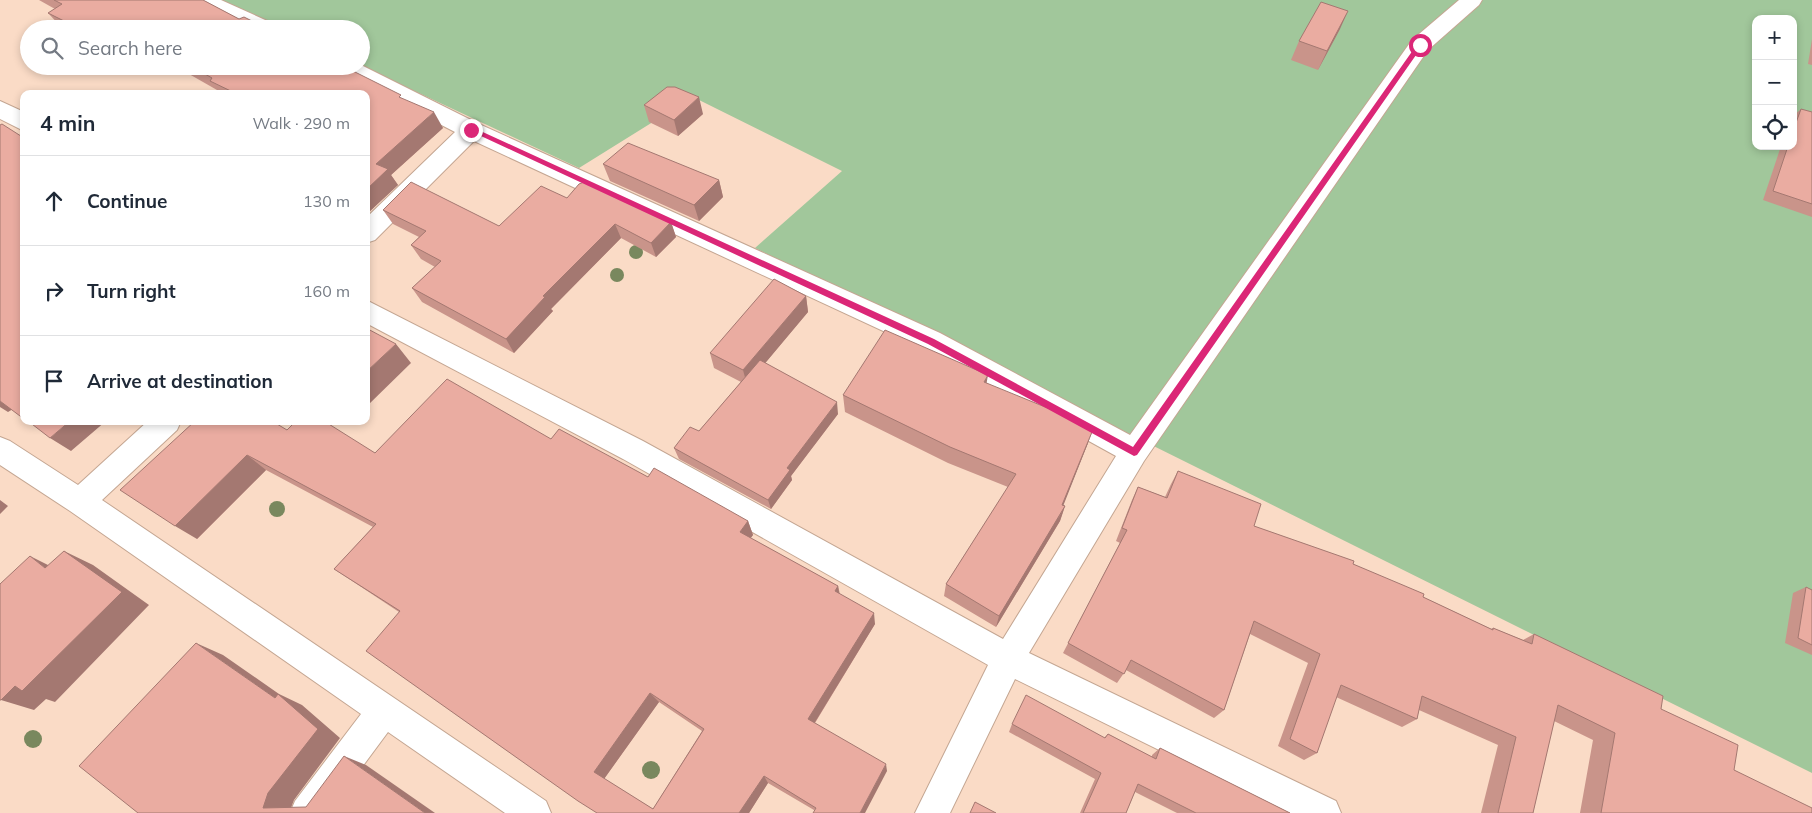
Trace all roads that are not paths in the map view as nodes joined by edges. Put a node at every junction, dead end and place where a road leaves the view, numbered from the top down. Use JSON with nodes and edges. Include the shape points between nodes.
{"nodes":[{"id":1,"x":203,"y":0,"type":"edge"},
{"id":2,"x":1472,"y":0,"type":"edge"},
{"id":3,"x":246,"y":20,"type":"edge"},
{"id":4,"x":363,"y":75,"type":"edge"},
{"id":5,"x":0,"y":109,"type":"edge"},
{"id":6,"x":20,"y":121,"type":"edge"},
{"id":7,"x":471,"y":130,"type":"junction"},
{"id":8,"x":370,"y":229,"type":"edge"},
{"id":9,"x":370,"y":313,"type":"edge"},
{"id":10,"x":163,"y":425,"type":"edge"},
{"id":11,"x":0,"y":450,"type":"edge"},
{"id":12,"x":1134,"y":452,"type":"junction"},
{"id":13,"x":80,"y":502,"type":"junction"},
{"id":14,"x":1008,"y":659,"type":"junction"},
{"id":15,"x":384,"y":710,"type":"junction"},
{"id":16,"x":307,"y":813,"type":"edge"},
{"id":17,"x":534,"y":813,"type":"edge"},
{"id":18,"x":932,"y":813,"type":"edge"},
{"id":19,"x":1324,"y":813,"type":"edge"}],
"edges":[{"from":1,"to":3,"type":"street"},
{"from":2,"to":12,"type":"street","via":[[1420,45]]},
{"from":4,"to":7,"type":"street"},
{"from":5,"to":6,"type":"street"},
{"from":7,"to":8,"type":"street"},
{"from":7,"to":12,"type":"street","via":[[931,341]]},
{"from":9,"to":14,"type":"street","via":[[633,450]]},
{"from":10,"to":13,"type":"street"},
{"from":11,"to":13,"type":"street"},
{"from":12,"to":14,"type":"street"},
{"from":13,"to":15,"type":"street"},
{"from":14,"to":18,"type":"street"},
{"from":14,"to":19,"type":"street"},
{"from":15,"to":16,"type":"street"},
{"from":15,"to":17,"type":"street"}]}
